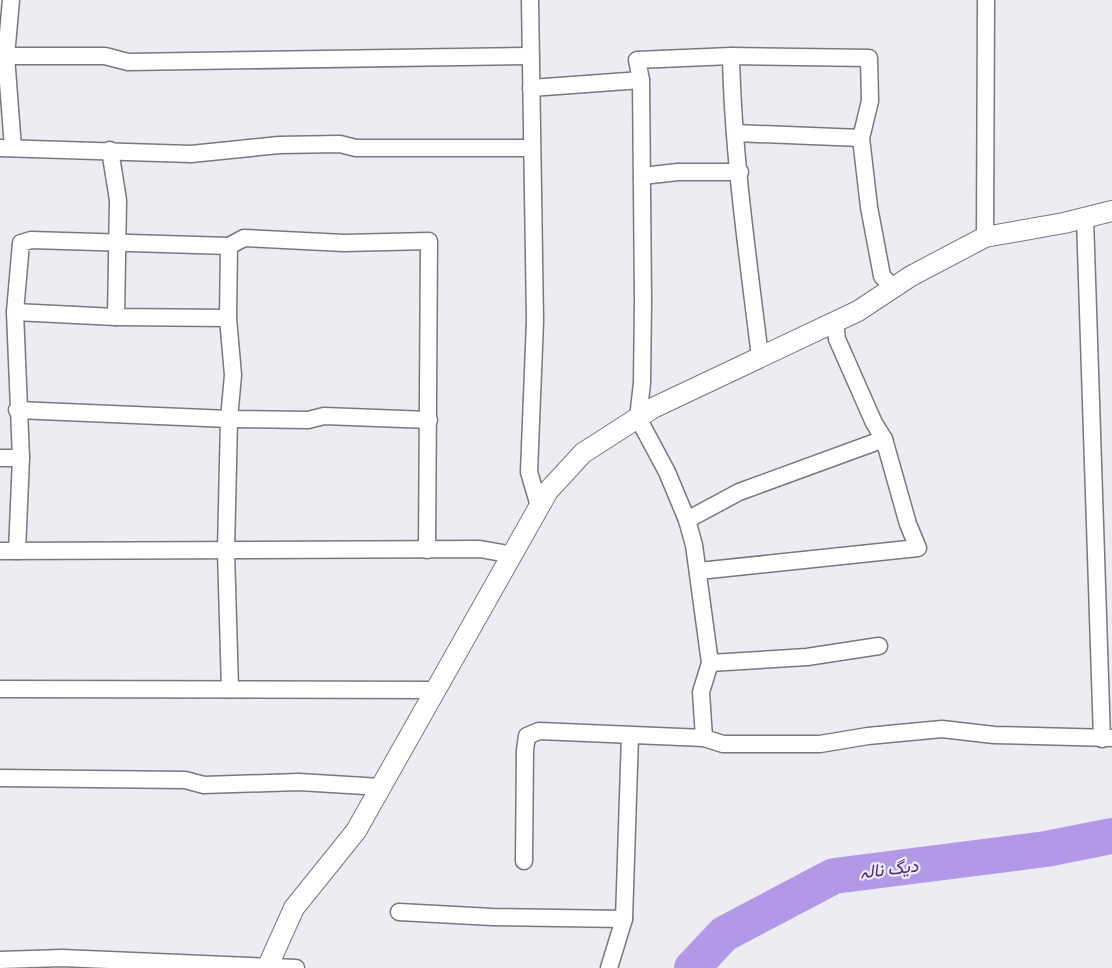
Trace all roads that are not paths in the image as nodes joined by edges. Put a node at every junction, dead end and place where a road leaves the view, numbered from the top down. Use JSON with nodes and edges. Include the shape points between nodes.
{"nodes":[{"id":1,"x":11,"y":0,"type":"edge"},
{"id":2,"x":530,"y":0,"type":"edge"},
{"id":3,"x":986,"y":0,"type":"edge"},
{"id":4,"x":3,"y":56,"type":"edge"},
{"id":5,"x":531,"y":56,"type":"junction"},
{"id":6,"x":731,"y":56,"type":"junction"},
{"id":7,"x":641,"y":80,"type":"junction"},
{"id":8,"x":531,"y":88,"type":"junction"},
{"id":9,"x":735,"y":133,"type":"junction"},
{"id":10,"x":861,"y":138,"type":"junction"},
{"id":11,"x":6,"y":148,"type":"edge"},
{"id":12,"x":531,"y":148,"type":"junction"},
{"id":13,"x":110,"y":150,"type":"junction"},
{"id":14,"x":740,"y":172,"type":"junction"},
{"id":15,"x":642,"y":176,"type":"junction"},
{"id":16,"x":1112,"y":211,"type":"edge"},
{"id":17,"x":1085,"y":218,"type":"junction"},
{"id":18,"x":985,"y":237,"type":"junction"},
{"id":19,"x":117,"y":242,"type":"junction"},
{"id":20,"x":229,"y":246,"type":"junction"},
{"id":21,"x":893,"y":288,"type":"junction"},
{"id":22,"x":15,"y":312,"type":"junction"},
{"id":23,"x":116,"y":317,"type":"junction"},
{"id":24,"x":228,"y":318,"type":"junction"},
{"id":25,"x":835,"y":322,"type":"junction"},
{"id":26,"x":760,"y":357,"type":"junction"},
{"id":27,"x":17,"y":410,"type":"junction"},
{"id":28,"x":638,"y":418,"type":"junction"},
{"id":29,"x":229,"y":419,"type":"junction"},
{"id":30,"x":429,"y":420,"type":"junction"},
{"id":31,"x":884,"y":439,"type":"junction"},
{"id":32,"x":0,"y":458,"type":"edge"},
{"id":33,"x":21,"y":458,"type":"junction"},
{"id":34,"x":539,"y":506,"type":"junction"},
{"id":35,"x":687,"y":520,"type":"junction"},
{"id":36,"x":0,"y":550,"type":"edge"},
{"id":37,"x":427,"y":550,"type":"junction"},
{"id":38,"x":18,"y":551,"type":"junction"},
{"id":39,"x":226,"y":551,"type":"junction"},
{"id":40,"x":513,"y":555,"type":"junction"},
{"id":41,"x":699,"y":572,"type":"junction"},
{"id":42,"x":879,"y":646,"type":"dead end"},
{"id":43,"x":710,"y":663,"type":"junction"},
{"id":44,"x":0,"y":689,"type":"edge"},
{"id":45,"x":230,"y":689,"type":"junction"},
{"id":46,"x":436,"y":690,"type":"junction"},
{"id":47,"x":630,"y":736,"type":"junction"},
{"id":48,"x":704,"y":738,"type":"junction"},
{"id":49,"x":1107,"y":739,"type":"edge"},
{"id":50,"x":0,"y":778,"type":"edge"},
{"id":51,"x":381,"y":787,"type":"junction"},
{"id":52,"x":524,"y":861,"type":"dead end"},
{"id":53,"x":399,"y":912,"type":"dead end"},
{"id":54,"x":624,"y":919,"type":"junction"},
{"id":55,"x":0,"y":960,"type":"edge"},
{"id":56,"x":268,"y":966,"type":"edge"},
{"id":57,"x":296,"y":968,"type":"edge"},
{"id":58,"x":609,"y":968,"type":"edge"}],
"edges":[{"from":1,"to":4,"type":"street"},
{"from":2,"to":5,"type":"street"},
{"from":3,"to":18,"type":"street"},
{"from":4,"to":5,"type":"street","via":[[105,56],[128,62]]},
{"from":4,"to":11,"type":"street"},
{"from":5,"to":8,"type":"street"},
{"from":6,"to":7,"type":"street","via":[[637,60]]},
{"from":6,"to":9,"type":"street"},
{"from":6,"to":10,"type":"street","via":[[869,58],[870,101]]},
{"from":7,"to":8,"type":"street"},
{"from":7,"to":15,"type":"street"},
{"from":8,"to":12,"type":"street"},
{"from":9,"to":10,"type":"street"},
{"from":9,"to":14,"type":"street"},
{"from":10,"to":21,"type":"street","via":[[880,267],[882,276]]},
{"from":11,"to":13,"type":"street"},
{"from":12,"to":13,"type":"street","via":[[356,148],[340,144],[191,154]]},
{"from":12,"to":34,"type":"street","via":[[535,321],[529,472]]},
{"from":13,"to":19,"type":"street","via":[[118,200]]},
{"from":14,"to":15,"type":"street"},
{"from":14,"to":26,"type":"street"},
{"from":15,"to":28,"type":"street","via":[[642,383]]},
{"from":16,"to":17,"type":"street"},
{"from":17,"to":18,"type":"street"},
{"from":17,"to":49,"type":"street"},
{"from":18,"to":21,"type":"street"},
{"from":19,"to":20,"type":"street"},
{"from":19,"to":22,"type":"street","via":[[21,243]]},
{"from":19,"to":23,"type":"street"},
{"from":20,"to":24,"type":"street"},
{"from":20,"to":30,"type":"street","via":[[244,238],[344,243],[429,241]]},
{"from":21,"to":25,"type":"street"},
{"from":22,"to":23,"type":"street"},
{"from":22,"to":27,"type":"street"},
{"from":23,"to":24,"type":"street"},
{"from":24,"to":29,"type":"street","via":[[233,375]]},
{"from":25,"to":26,"type":"street"},
{"from":25,"to":31,"type":"street","via":[[837,339]]},
{"from":26,"to":28,"type":"street"},
{"from":27,"to":29,"type":"street"},
{"from":27,"to":33,"type":"street"},
{"from":28,"to":34,"type":"street","via":[[583,453]]},
{"from":28,"to":35,"type":"street"},
{"from":29,"to":30,"type":"street","via":[[308,420],[324,416]]},
{"from":29,"to":39,"type":"street"},
{"from":30,"to":37,"type":"street"},
{"from":31,"to":35,"type":"street","via":[[739,492]]},
{"from":31,"to":41,"type":"street","via":[[918,548]]},
{"from":32,"to":33,"type":"street"},
{"from":33,"to":38,"type":"street"},
{"from":34,"to":40,"type":"street"},
{"from":35,"to":41,"type":"street"},
{"from":36,"to":38,"type":"street"},
{"from":37,"to":39,"type":"street"},
{"from":37,"to":40,"type":"street","via":[[480,549]]},
{"from":38,"to":39,"type":"street"},
{"from":39,"to":45,"type":"street"},
{"from":40,"to":46,"type":"street"},
{"from":41,"to":43,"type":"street"},
{"from":42,"to":43,"type":"street","via":[[807,657]]},
{"from":43,"to":48,"type":"street","via":[[701,692]]},
{"from":44,"to":45,"type":"street"},
{"from":45,"to":46,"type":"street"},
{"from":46,"to":51,"type":"street"},
{"from":47,"to":48,"type":"street"},
{"from":47,"to":52,"type":"street","via":[[539,731],[527,736]]},
{"from":47,"to":54,"type":"street"},
{"from":48,"to":49,"type":"street","via":[[723,744],[820,744],[942,729]]},
{"from":50,"to":51,"type":"street","via":[[184,780],[204,785],[298,782]]},
{"from":51,"to":56,"type":"street","via":[[356,831],[294,908]]},
{"from":53,"to":54,"type":"street"},
{"from":54,"to":58,"type":"street"},
{"from":55,"to":56,"type":"street","via":[[62,958]]},
{"from":56,"to":57,"type":"street"}]}
